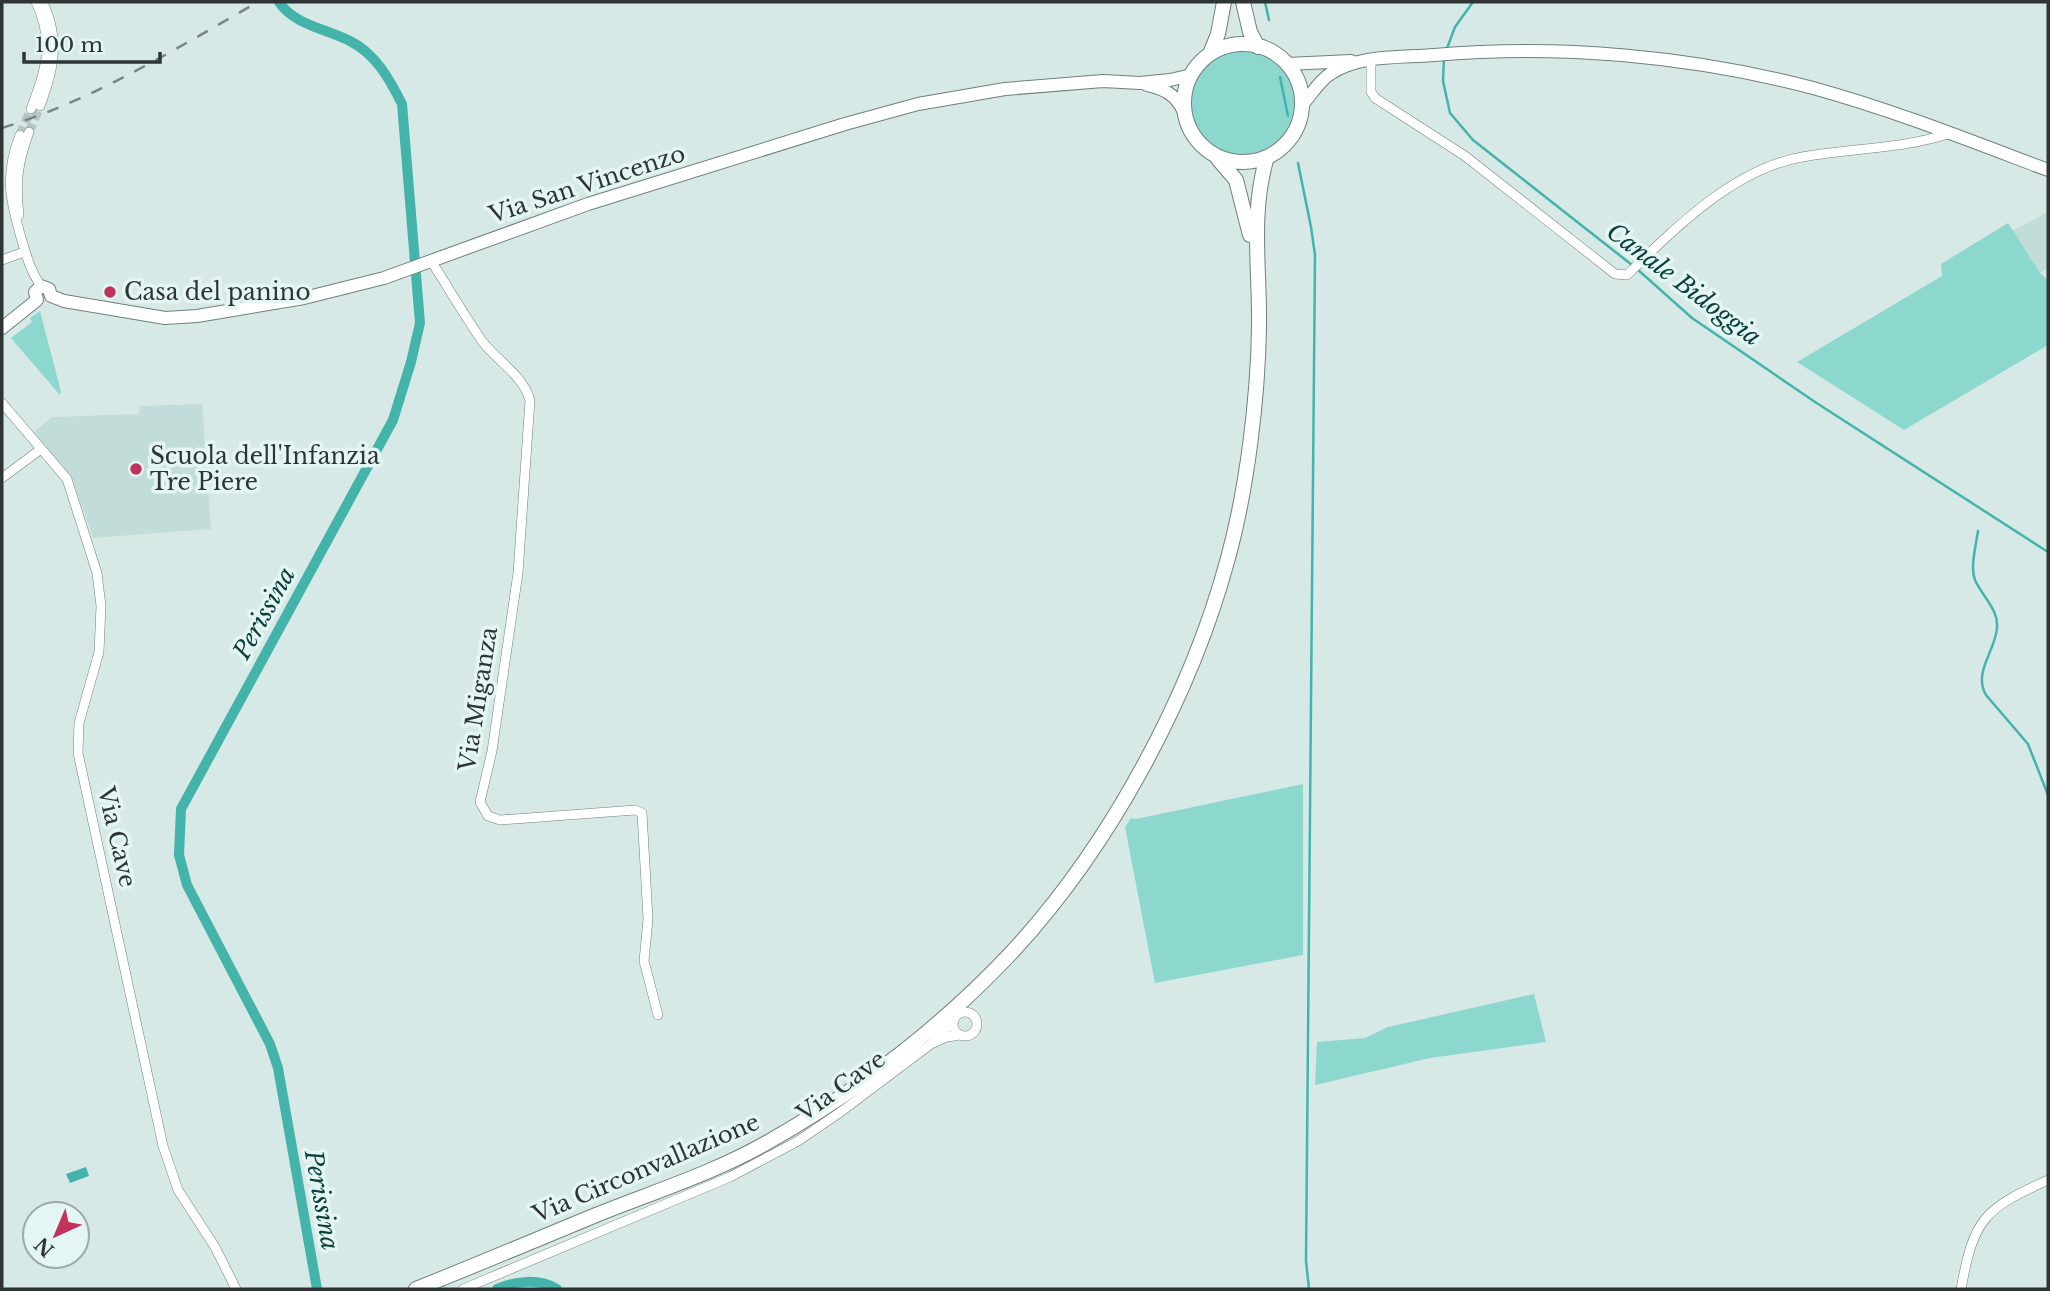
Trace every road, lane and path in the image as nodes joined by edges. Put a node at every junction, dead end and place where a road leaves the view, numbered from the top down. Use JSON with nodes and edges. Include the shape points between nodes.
{"nodes":[{"id":1,"x":36,"y":2,"type":"edge"},
{"id":2,"x":42,"y":2,"type":"edge"},
{"id":3,"x":1224,"y":2,"type":"edge"},
{"id":4,"x":1243,"y":2,"type":"edge"},
{"id":5,"x":1258,"y":47,"type":"junction"},
{"id":6,"x":1210,"y":54,"type":"junction"},
{"id":7,"x":1365,"y":61,"type":"junction"},
{"id":8,"x":1287,"y":65,"type":"junction"},
{"id":9,"x":1192,"y":75,"type":"junction"},
{"id":10,"x":1140,"y":83,"type":"junction"},
{"id":11,"x":1302,"y":105,"type":"junction"},
{"id":12,"x":1184,"y":110,"type":"junction"},
{"id":13,"x":25,"y":133,"type":"tunnel mouth"},
{"id":14,"x":1950,"y":133,"type":"junction"},
{"id":15,"x":1215,"y":156,"type":"junction"},
{"id":16,"x":1267,"y":157,"type":"junction"},
{"id":17,"x":2048,"y":170,"type":"edge"},
{"id":18,"x":24,"y":252,"type":"junction"},
{"id":19,"x":2,"y":260,"type":"edge"},
{"id":20,"x":427,"y":262,"type":"junction"},
{"id":21,"x":1256,"y":263,"type":"junction"},
{"id":22,"x":41,"y":286,"type":"junction"},
{"id":23,"x":51,"y":296,"type":"junction"},
{"id":24,"x":37,"y":300,"type":"junction"},
{"id":25,"x":2,"y":328,"type":"edge"},
{"id":26,"x":2,"y":403,"type":"edge"},
{"id":27,"x":41,"y":449,"type":"junction"},
{"id":28,"x":2,"y":478,"type":"edge"},
{"id":29,"x":658,"y":1015,"type":"dead end"},
{"id":30,"x":954,"y":1021,"type":"junction"},
{"id":31,"x":961,"y":1035,"type":"junction"},
{"id":32,"x":931,"y":1044,"type":"junction"},
{"id":33,"x":2048,"y":1180,"type":"edge"},
{"id":34,"x":236,"y":1289,"type":"edge"},
{"id":35,"x":416,"y":1289,"type":"edge"},
{"id":36,"x":463,"y":1289,"type":"edge"},
{"id":37,"x":1961,"y":1289,"type":"edge"}],
"edges":[{"from":1,"to":2,"type":"street","via":[[48,56],[35,108],[52,71],[55,45]]},
{"from":3,"to":6,"type":"main road"},
{"from":4,"to":5,"type":"main road"},
{"from":5,"to":6,"type":"main road","via":[[1233,45]]},
{"from":5,"to":8,"type":"main road"},
{"from":6,"to":9,"type":"main road"},
{"from":7,"to":8,"type":"street"},
{"from":7,"to":11,"type":"street","via":[[1332,72]]},
{"from":7,"to":14,"type":"street","via":[[1455,53],[1550,52],[1678,62],[1813,89]]},
{"from":7,"to":14,"type":"street","via":[[1375,98],[1465,156],[1615,274],[1627,275],[1726,189],[1766,166]]},
{"from":8,"to":11,"type":"main road","via":[[1298,83]]},
{"from":9,"to":10,"type":"street","name":"Via San Vincenzo"},
{"from":9,"to":12,"type":"main road"},
{"from":10,"to":12,"type":"street","name":"Via San Vincenzo","via":[[1166,90]]},
{"from":10,"to":20,"type":"street","name":"Via San Vincenzo","via":[[1103,81],[1005,89],[918,104],[602,199]]},
{"from":11,"to":16,"type":"main road","via":[[1290,138]]},
{"from":12,"to":15,"type":"main road","via":[[1199,145]]},
{"from":13,"to":18,"type":"street","via":[[12,159],[9,187]]},
{"from":14,"to":17,"type":"street"},
{"from":15,"to":16,"type":"main road","via":[[1245,162]]},
{"from":15,"to":21,"type":"main road","name":"Via Circonvallazione","via":[[1236,180],[1243,198]]},
{"from":16,"to":21,"type":"main road","name":"Via Circonvallazione","via":[[1257,204]]},
{"from":18,"to":19,"type":"street"},
{"from":18,"to":22,"type":"street"},
{"from":20,"to":23,"type":"street","name":"Via San Vincenzo","via":[[328,293],[179,318]]},
{"from":20,"to":29,"type":"street","name":"Via Miganza","via":[[492,353],[518,376],[530,400],[517,573],[482,808],[500,820],[642,813],[648,919],[644,961]]},
{"from":21,"to":35,"type":"main road","name":"Via Circonvallazione","via":[[1259,325],[1253,407],[1244,482],[1221,581],[1152,752],[1085,859],[1046,911],[1012,951],[915,1043],[866,1080],[764,1144]]},
{"from":22,"to":23,"type":"street","via":[[48,287]]},
{"from":22,"to":24,"type":"street","via":[[35,292]]},
{"from":23,"to":24,"type":"street","via":[[45,302]]},
{"from":24,"to":25,"type":"street"},
{"from":26,"to":27,"type":"street","name":"Via Cave"},
{"from":27,"to":28,"type":"street"},
{"from":27,"to":34,"type":"street","name":"Via Cave","via":[[67,479],[97,573],[101,638],[79,723],[78,753],[163,1146],[178,1190]]},
{"from":30,"to":31,"type":"street"},
{"from":30,"to":31,"type":"street","via":[[965,1012],[975,1017],[975,1031]]},
{"from":30,"to":32,"type":"street"},
{"from":31,"to":32,"type":"street"},
{"from":32,"to":36,"type":"street","name":"Via Cave","via":[[798,1141],[730,1177]]},
{"from":33,"to":37,"type":"street","via":[[1996,1206],[1983,1222],[1972,1240]]}]}
